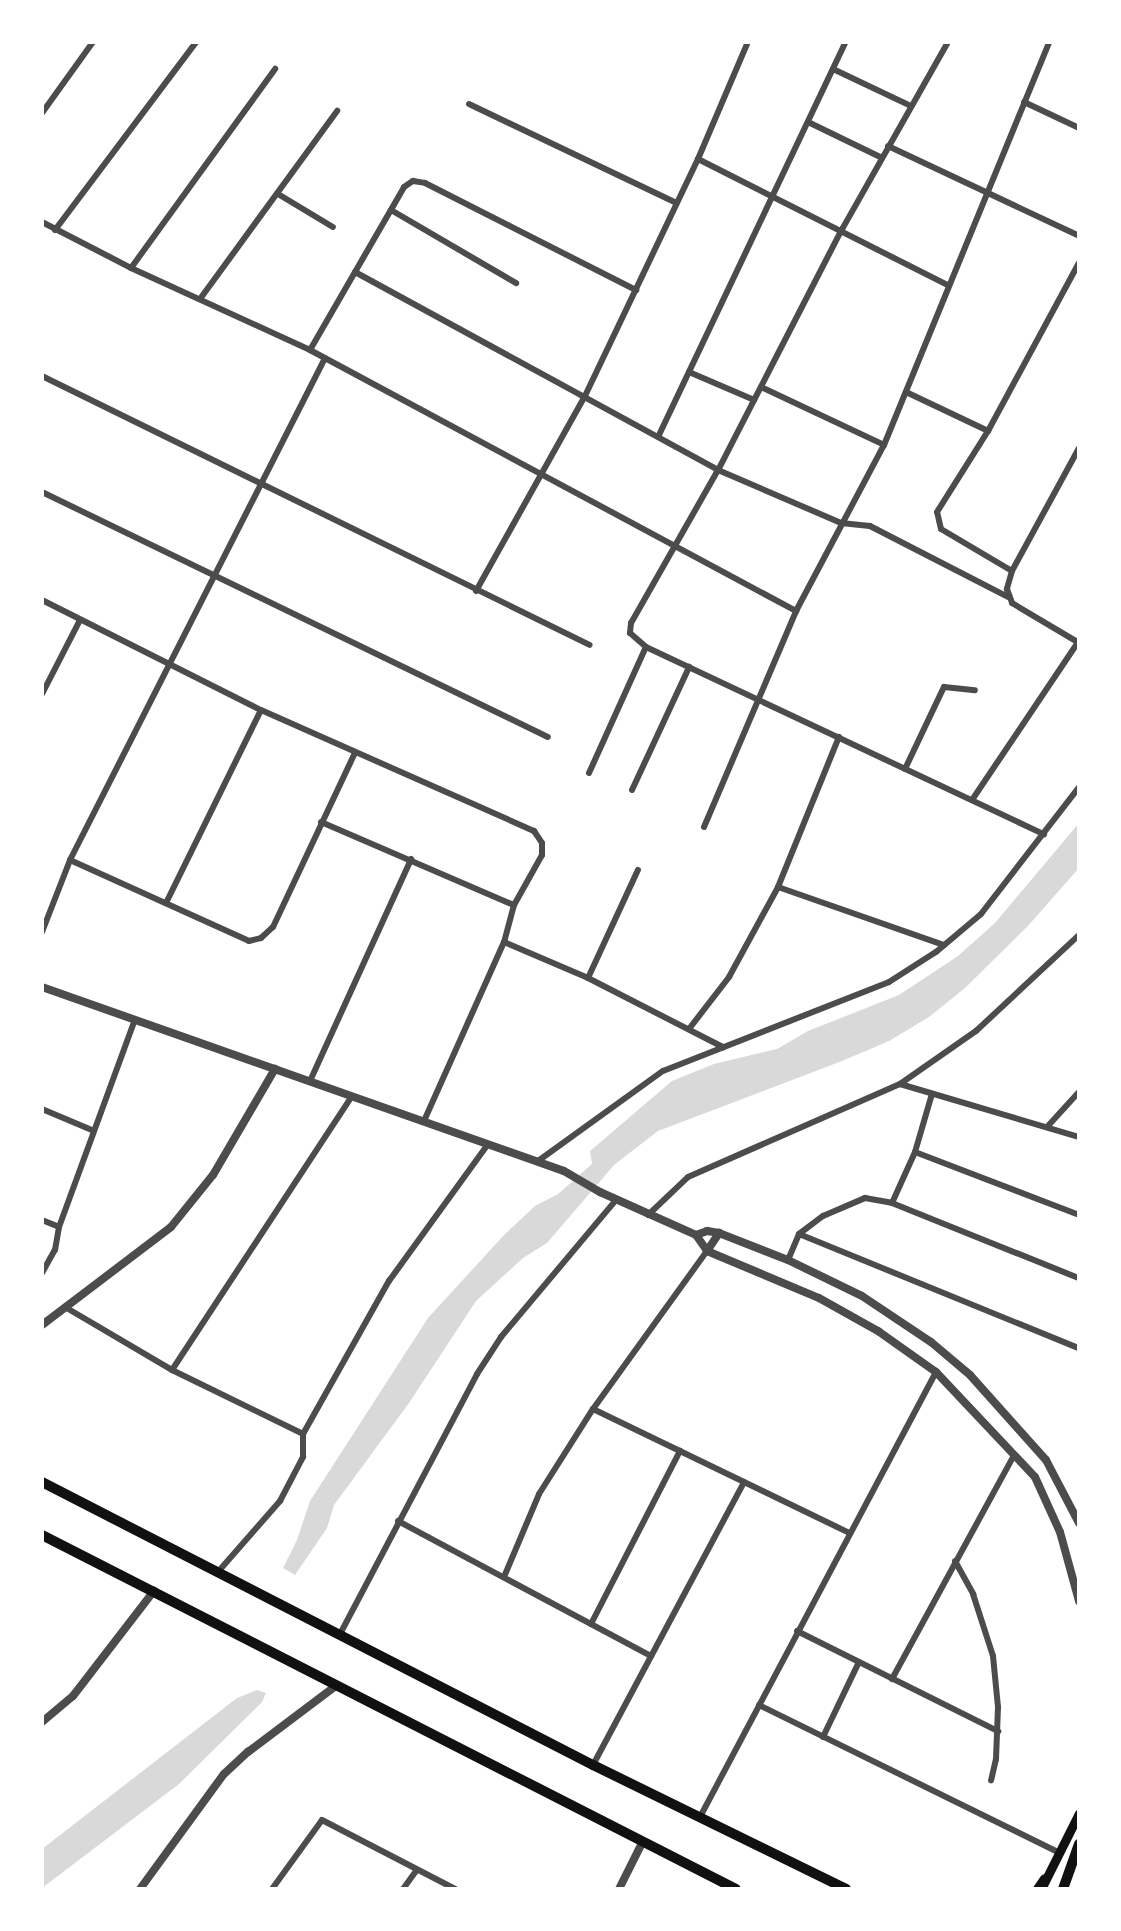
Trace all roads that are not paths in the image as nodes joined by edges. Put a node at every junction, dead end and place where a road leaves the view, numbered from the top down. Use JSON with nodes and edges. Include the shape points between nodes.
{"nodes":[{"id":1,"x":93,"y":42,"type":"edge"},
{"id":2,"x":196,"y":42,"type":"edge"},
{"id":3,"x":748,"y":42,"type":"edge"},
{"id":4,"x":846,"y":42,"type":"edge"},
{"id":5,"x":1049,"y":42,"type":"edge"},
{"id":6,"x":945,"y":43,"type":"edge"},
{"id":7,"x":275,"y":69,"type":"dead end"},
{"id":8,"x":833,"y":69,"type":"junction"},
{"id":9,"x":1024,"y":102,"type":"junction"},
{"id":10,"x":469,"y":104,"type":"dead end"},
{"id":11,"x":911,"y":106,"type":"junction"},
{"id":12,"x":43,"y":110,"type":"edge"},
{"id":13,"x":337,"y":111,"type":"dead end"},
{"id":14,"x":808,"y":122,"type":"junction"},
{"id":15,"x":1079,"y":128,"type":"edge"},
{"id":16,"x":888,"y":146,"type":"junction"},
{"id":17,"x":882,"y":158,"type":"junction"},
{"id":18,"x":698,"y":159,"type":"junction"},
{"id":19,"x":278,"y":194,"type":"junction"},
{"id":20,"x":987,"y":194,"type":"junction"},
{"id":21,"x":775,"y":195,"type":"junction"},
{"id":22,"x":677,"y":203,"type":"junction"},
{"id":23,"x":391,"y":210,"type":"junction"},
{"id":24,"x":42,"y":222,"type":"edge"},
{"id":25,"x":333,"y":227,"type":"dead end"},
{"id":26,"x":842,"y":229,"type":"junction"},
{"id":27,"x":55,"y":230,"type":"junction"},
{"id":28,"x":1079,"y":236,"type":"edge"},
{"id":29,"x":1079,"y":263,"type":"edge"},
{"id":30,"x":131,"y":268,"type":"junction"},
{"id":31,"x":355,"y":272,"type":"junction"},
{"id":32,"x":516,"y":283,"type":"dead end"},
{"id":33,"x":949,"y":286,"type":"junction"},
{"id":34,"x":636,"y":290,"type":"junction"},
{"id":35,"x":200,"y":299,"type":"junction"},
{"id":36,"x":310,"y":350,"type":"junction"},
{"id":37,"x":325,"y":358,"type":"junction"},
{"id":38,"x":689,"y":372,"type":"junction"},
{"id":39,"x":42,"y":376,"type":"edge"},
{"id":40,"x":761,"y":387,"type":"junction"},
{"id":41,"x":906,"y":392,"type":"junction"},
{"id":42,"x":584,"y":398,"type":"junction"},
{"id":43,"x":754,"y":400,"type":"junction"},
{"id":44,"x":988,"y":431,"type":"junction"},
{"id":45,"x":659,"y":435,"type":"junction"},
{"id":46,"x":884,"y":445,"type":"junction"},
{"id":47,"x":1079,"y":448,"type":"edge"},
{"id":48,"x":718,"y":470,"type":"junction"},
{"id":49,"x":541,"y":472,"type":"junction"},
{"id":50,"x":262,"y":485,"type":"junction"},
{"id":51,"x":42,"y":492,"type":"edge"},
{"id":52,"x":841,"y":523,"type":"junction"},
{"id":53,"x":676,"y":546,"type":"junction"},
{"id":54,"x":1012,"y":571,"type":"junction"},
{"id":55,"x":216,"y":577,"type":"junction"},
{"id":56,"x":476,"y":591,"type":"junction"},
{"id":57,"x":1008,"y":597,"type":"junction"},
{"id":58,"x":42,"y":600,"type":"edge"},
{"id":59,"x":796,"y":611,"type":"junction"},
{"id":60,"x":80,"y":620,"type":"junction"},
{"id":61,"x":1078,"y":642,"type":"edge"},
{"id":62,"x":590,"y":645,"type":"dead end"},
{"id":63,"x":646,"y":647,"type":"junction"},
{"id":64,"x":172,"y":662,"type":"junction"},
{"id":65,"x":689,"y":667,"type":"junction"},
{"id":66,"x":975,"y":690,"type":"dead end"},
{"id":67,"x":42,"y":694,"type":"edge"},
{"id":68,"x":757,"y":699,"type":"junction"},
{"id":69,"x":261,"y":710,"type":"junction"},
{"id":70,"x":548,"y":737,"type":"dead end"},
{"id":71,"x":839,"y":737,"type":"junction"},
{"id":72,"x":355,"y":753,"type":"junction"},
{"id":73,"x":905,"y":769,"type":"junction"},
{"id":74,"x":589,"y":773,"type":"dead end"},
{"id":75,"x":1079,"y":787,"type":"edge"},
{"id":76,"x":632,"y":790,"type":"dead end"},
{"id":77,"x":972,"y":800,"type":"junction"},
{"id":78,"x":321,"y":822,"type":"junction"},
{"id":79,"x":704,"y":827,"type":"dead end"},
{"id":80,"x":1044,"y":834,"type":"junction"},
{"id":81,"x":411,"y":859,"type":"junction"},
{"id":82,"x":70,"y":860,"type":"junction"},
{"id":83,"x":638,"y":870,"type":"dead end"},
{"id":84,"x":778,"y":887,"type":"junction"},
{"id":85,"x":166,"y":903,"type":"junction"},
{"id":86,"x":514,"y":905,"type":"junction"},
{"id":87,"x":42,"y":932,"type":"edge"},
{"id":88,"x":1079,"y":935,"type":"edge"},
{"id":89,"x":504,"y":942,"type":"junction"},
{"id":90,"x":944,"y":945,"type":"junction"},
{"id":91,"x":588,"y":978,"type":"junction"},
{"id":92,"x":42,"y":987,"type":"edge"},
{"id":93,"x":135,"y":1019,"type":"junction"},
{"id":94,"x":689,"y":1029,"type":"junction"},
{"id":95,"x":723,"y":1047,"type":"junction"},
{"id":96,"x":275,"y":1069,"type":"junction"},
{"id":97,"x":310,"y":1081,"type":"junction"},
{"id":98,"x":900,"y":1084,"type":"junction"},
{"id":99,"x":1079,"y":1092,"type":"edge"},
{"id":100,"x":932,"y":1094,"type":"junction"},
{"id":101,"x":352,"y":1096,"type":"junction"},
{"id":102,"x":42,"y":1109,"type":"edge"},
{"id":103,"x":424,"y":1121,"type":"junction"},
{"id":104,"x":1047,"y":1127,"type":"junction"},
{"id":105,"x":94,"y":1131,"type":"junction"},
{"id":106,"x":1079,"y":1137,"type":"edge"},
{"id":107,"x":488,"y":1144,"type":"junction"},
{"id":108,"x":915,"y":1152,"type":"junction"},
{"id":109,"x":538,"y":1161,"type":"junction"},
{"id":110,"x":617,"y":1199,"type":"junction"},
{"id":111,"x":892,"y":1203,"type":"junction"},
{"id":112,"x":648,"y":1215,"type":"junction"},
{"id":113,"x":1079,"y":1215,"type":"edge"},
{"id":114,"x":42,"y":1220,"type":"edge"},
{"id":115,"x":59,"y":1227,"type":"junction"},
{"id":116,"x":719,"y":1233,"type":"junction"},
{"id":117,"x":799,"y":1234,"type":"junction"},
{"id":118,"x":696,"y":1235,"type":"junction"},
{"id":119,"x":707,"y":1251,"type":"junction"},
{"id":120,"x":788,"y":1260,"type":"junction"},
{"id":121,"x":42,"y":1273,"type":"edge"},
{"id":122,"x":1079,"y":1278,"type":"edge"},
{"id":123,"x":65,"y":1307,"type":"junction"},
{"id":124,"x":42,"y":1325,"type":"edge"},
{"id":125,"x":1079,"y":1348,"type":"edge"},
{"id":126,"x":172,"y":1370,"type":"junction"},
{"id":127,"x":936,"y":1372,"type":"junction"},
{"id":128,"x":593,"y":1409,"type":"junction"},
{"id":129,"x":303,"y":1434,"type":"junction"},
{"id":130,"x":680,"y":1451,"type":"junction"},
{"id":131,"x":1014,"y":1455,"type":"junction"},
{"id":132,"x":42,"y":1482,"type":"edge"},
{"id":133,"x":744,"y":1482,"type":"junction"},
{"id":134,"x":398,"y":1521,"type":"junction"},
{"id":135,"x":1079,"y":1523,"type":"edge"},
{"id":136,"x":849,"y":1533,"type":"junction"},
{"id":137,"x":42,"y":1535,"type":"edge"},
{"id":138,"x":955,"y":1561,"type":"junction"},
{"id":139,"x":217,"y":1574,"type":"junction"},
{"id":140,"x":504,"y":1577,"type":"junction"},
{"id":141,"x":154,"y":1591,"type":"junction"},
{"id":142,"x":1079,"y":1601,"type":"edge"},
{"id":143,"x":591,"y":1624,"type":"junction"},
{"id":144,"x":797,"y":1631,"type":"junction"},
{"id":145,"x":339,"y":1636,"type":"junction"},
{"id":146,"x":651,"y":1656,"type":"junction"},
{"id":147,"x":859,"y":1662,"type":"junction"},
{"id":148,"x":892,"y":1679,"type":"junction"},
{"id":149,"x":337,"y":1685,"type":"junction"},
{"id":150,"x":759,"y":1705,"type":"junction"},
{"id":151,"x":44,"y":1720,"type":"edge"},
{"id":152,"x":998,"y":1731,"type":"junction"},
{"id":153,"x":823,"y":1737,"type":"junction"},
{"id":154,"x":593,"y":1765,"type":"junction"},
{"id":155,"x":991,"y":1780,"type":"dead end"},
{"id":156,"x":1079,"y":1813,"type":"edge"},
{"id":157,"x":700,"y":1817,"type":"junction"},
{"id":158,"x":642,"y":1843,"type":"junction"},
{"id":159,"x":1079,"y":1844,"type":"edge"},
{"id":160,"x":1058,"y":1852,"type":"junction"},
{"id":161,"x":417,"y":1870,"type":"junction"},
{"id":162,"x":1042,"y":1886,"type":"edge"},
{"id":163,"x":140,"y":1889,"type":"edge"},
{"id":164,"x":272,"y":1889,"type":"edge"},
{"id":165,"x":403,"y":1889,"type":"edge"},
{"id":166,"x":455,"y":1889,"type":"edge"},
{"id":167,"x":619,"y":1889,"type":"edge"},
{"id":168,"x":736,"y":1889,"type":"edge"},
{"id":169,"x":846,"y":1889,"type":"edge"},
{"id":170,"x":1063,"y":1889,"type":"edge"}],
"edges":[{"from":1,"to":12,"type":"street"},
{"from":2,"to":27,"type":"street"},
{"from":3,"to":18,"type":"street"},
{"from":4,"to":8,"type":"street"},
{"from":5,"to":9,"type":"street"},
{"from":6,"to":11,"type":"street"},
{"from":7,"to":30,"type":"street"},
{"from":8,"to":11,"type":"street"},
{"from":8,"to":14,"type":"street"},
{"from":9,"to":15,"type":"street"},
{"from":9,"to":20,"type":"street"},
{"from":10,"to":22,"type":"street"},
{"from":11,"to":16,"type":"street"},
{"from":13,"to":19,"type":"street"},
{"from":14,"to":17,"type":"street"},
{"from":14,"to":21,"type":"street"},
{"from":16,"to":17,"type":"street"},
{"from":16,"to":20,"type":"street"},
{"from":17,"to":26,"type":"street"},
{"from":18,"to":21,"type":"street"},
{"from":18,"to":22,"type":"street"},
{"from":19,"to":25,"type":"street"},
{"from":19,"to":35,"type":"street"},
{"from":20,"to":28,"type":"street"},
{"from":20,"to":33,"type":"street"},
{"from":21,"to":26,"type":"street"},
{"from":21,"to":38,"type":"street"},
{"from":22,"to":34,"type":"street"},
{"from":23,"to":31,"type":"street"},
{"from":23,"to":32,"type":"street"},
{"from":23,"to":34,"type":"street","via":[[404,187],[413,181],[425,183]]},
{"from":24,"to":27,"type":"street"},
{"from":26,"to":33,"type":"street"},
{"from":26,"to":40,"type":"street"},
{"from":27,"to":30,"type":"street"},
{"from":29,"to":44,"type":"street"},
{"from":30,"to":35,"type":"street"},
{"from":31,"to":36,"type":"street"},
{"from":31,"to":42,"type":"street"},
{"from":33,"to":41,"type":"street"},
{"from":34,"to":42,"type":"street"},
{"from":35,"to":36,"type":"street"},
{"from":36,"to":37,"type":"street"},
{"from":37,"to":49,"type":"street"},
{"from":37,"to":50,"type":"street"},
{"from":38,"to":43,"type":"street"},
{"from":38,"to":45,"type":"street"},
{"from":39,"to":50,"type":"street"},
{"from":40,"to":43,"type":"street"},
{"from":40,"to":46,"type":"street"},
{"from":41,"to":44,"type":"street"},
{"from":41,"to":46,"type":"street"},
{"from":42,"to":45,"type":"street"},
{"from":42,"to":49,"type":"street"},
{"from":43,"to":48,"type":"street"},
{"from":44,"to":54,"type":"street","via":[[937,512],[941,529]]},
{"from":45,"to":48,"type":"street"},
{"from":46,"to":52,"type":"street"},
{"from":47,"to":54,"type":"street"},
{"from":48,"to":52,"type":"street"},
{"from":48,"to":53,"type":"street"},
{"from":49,"to":53,"type":"street"},
{"from":49,"to":56,"type":"street"},
{"from":50,"to":55,"type":"street"},
{"from":50,"to":56,"type":"street"},
{"from":51,"to":55,"type":"street"},
{"from":52,"to":57,"type":"street","via":[[870,526]]},
{"from":52,"to":59,"type":"street"},
{"from":53,"to":59,"type":"street"},
{"from":53,"to":63,"type":"street","via":[[631,623],[630,633]]},
{"from":54,"to":57,"type":"street"},
{"from":55,"to":64,"type":"street"},
{"from":55,"to":70,"type":"street"},
{"from":56,"to":62,"type":"street"},
{"from":57,"to":61,"type":"street"},
{"from":58,"to":60,"type":"street"},
{"from":59,"to":68,"type":"street"},
{"from":60,"to":64,"type":"street"},
{"from":60,"to":67,"type":"street"},
{"from":61,"to":77,"type":"street"},
{"from":63,"to":65,"type":"street"},
{"from":63,"to":74,"type":"street"},
{"from":64,"to":69,"type":"street"},
{"from":64,"to":82,"type":"street"},
{"from":65,"to":68,"type":"street"},
{"from":65,"to":76,"type":"street"},
{"from":66,"to":73,"type":"street","via":[[944,687]]},
{"from":68,"to":71,"type":"street"},
{"from":68,"to":79,"type":"street"},
{"from":69,"to":72,"type":"street"},
{"from":69,"to":85,"type":"street"},
{"from":71,"to":73,"type":"street"},
{"from":71,"to":84,"type":"street"},
{"from":72,"to":78,"type":"street"},
{"from":72,"to":86,"type":"street","via":[[534,831],[542,855]]},
{"from":73,"to":77,"type":"street"},
{"from":75,"to":80,"type":"street"},
{"from":77,"to":80,"type":"street"},
{"from":78,"to":81,"type":"street"},
{"from":78,"to":85,"type":"street","via":[[273,927],[261,938],[249,941]]},
{"from":80,"to":90,"type":"street","via":[[981,914]]},
{"from":81,"to":86,"type":"street"},
{"from":81,"to":97,"type":"street"},
{"from":82,"to":85,"type":"street"},
{"from":82,"to":87,"type":"street"},
{"from":83,"to":91,"type":"street"},
{"from":84,"to":90,"type":"street"},
{"from":84,"to":94,"type":"street","via":[[729,977]]},
{"from":86,"to":89,"type":"street"},
{"from":88,"to":98,"type":"street","via":[[976,1031]]},
{"from":89,"to":91,"type":"street"},
{"from":89,"to":103,"type":"street"},
{"from":90,"to":95,"type":"street","via":[[889,982]]},
{"from":91,"to":94,"type":"street"},
{"from":92,"to":93,"type":"street"},
{"from":93,"to":96,"type":"street"},
{"from":93,"to":105,"type":"street"},
{"from":94,"to":95,"type":"street"},
{"from":95,"to":109,"type":"street","via":[[663,1071]]},
{"from":96,"to":97,"type":"street"},
{"from":96,"to":123,"type":"street","via":[[213,1175],[179,1219]]},
{"from":97,"to":101,"type":"street"},
{"from":98,"to":100,"type":"street"},
{"from":98,"to":112,"type":"street","via":[[688,1177]]},
{"from":99,"to":104,"type":"street"},
{"from":100,"to":104,"type":"street"},
{"from":100,"to":108,"type":"street"},
{"from":101,"to":103,"type":"street"},
{"from":101,"to":126,"type":"street"},
{"from":102,"to":105,"type":"street"},
{"from":103,"to":107,"type":"street"},
{"from":104,"to":106,"type":"street"},
{"from":105,"to":115,"type":"street"},
{"from":107,"to":109,"type":"street"},
{"from":107,"to":129,"type":"street","via":[[389,1281]]},
{"from":108,"to":111,"type":"street"},
{"from":108,"to":113,"type":"street"},
{"from":109,"to":110,"type":"street"},
{"from":110,"to":112,"type":"street"},
{"from":110,"to":134,"type":"street","via":[[501,1337]]},
{"from":111,"to":117,"type":"street","via":[[865,1198],[823,1216]]},
{"from":111,"to":122,"type":"street"},
{"from":112,"to":118,"type":"street"},
{"from":114,"to":115,"type":"street"},
{"from":115,"to":121,"type":"street","via":[[55,1250]]},
{"from":116,"to":118,"type":"street"},
{"from":116,"to":119,"type":"street"},
{"from":116,"to":120,"type":"street"},
{"from":117,"to":120,"type":"street"},
{"from":117,"to":125,"type":"street"},
{"from":118,"to":119,"type":"street"},
{"from":119,"to":127,"type":"street","via":[[819,1298]]},
{"from":119,"to":128,"type":"street"},
{"from":120,"to":135,"type":"street","via":[[888,1312],[970,1375],[1054,1469]]},
{"from":123,"to":124,"type":"street"},
{"from":123,"to":126,"type":"street"},
{"from":126,"to":129,"type":"street"},
{"from":127,"to":131,"type":"street"},
{"from":127,"to":136,"type":"street"},
{"from":128,"to":130,"type":"street"},
{"from":128,"to":140,"type":"street","via":[[539,1494]]},
{"from":129,"to":139,"type":"street","via":[[303,1457],[280,1501]]},
{"from":130,"to":133,"type":"street"},
{"from":130,"to":143,"type":"street"},
{"from":131,"to":138,"type":"street"},
{"from":131,"to":142,"type":"street","via":[[1049,1502]]},
{"from":132,"to":139,"type":"main road"},
{"from":133,"to":136,"type":"street"},
{"from":133,"to":146,"type":"street"},
{"from":134,"to":140,"type":"street"},
{"from":134,"to":145,"type":"street"},
{"from":136,"to":144,"type":"street"},
{"from":137,"to":141,"type":"main road"},
{"from":138,"to":148,"type":"street"},
{"from":138,"to":152,"type":"street","via":[[973,1594],[993,1656]]},
{"from":139,"to":145,"type":"main road"},
{"from":140,"to":143,"type":"street"},
{"from":141,"to":149,"type":"main road"},
{"from":141,"to":151,"type":"street","via":[[73,1696]]},
{"from":143,"to":146,"type":"street"},
{"from":144,"to":147,"type":"street"},
{"from":144,"to":150,"type":"street"},
{"from":145,"to":154,"type":"main road"},
{"from":146,"to":154,"type":"street"},
{"from":147,"to":148,"type":"street"},
{"from":147,"to":153,"type":"street"},
{"from":148,"to":152,"type":"street"},
{"from":149,"to":158,"type":"main road"},
{"from":149,"to":163,"type":"street","via":[[224,1774]]},
{"from":150,"to":153,"type":"street"},
{"from":150,"to":157,"type":"street"},
{"from":152,"to":155,"type":"street"},
{"from":153,"to":160,"type":"street"},
{"from":154,"to":157,"type":"main road"},
{"from":156,"to":160,"type":"main road"},
{"from":157,"to":169,"type":"main road"},
{"from":158,"to":167,"type":"street"},
{"from":158,"to":168,"type":"main road"},
{"from":159,"to":170,"type":"main road"},
{"from":160,"to":162,"type":"main road"},
{"from":161,"to":164,"type":"street","via":[[322,1820]]},
{"from":161,"to":165,"type":"street"},
{"from":161,"to":166,"type":"street"}]}
